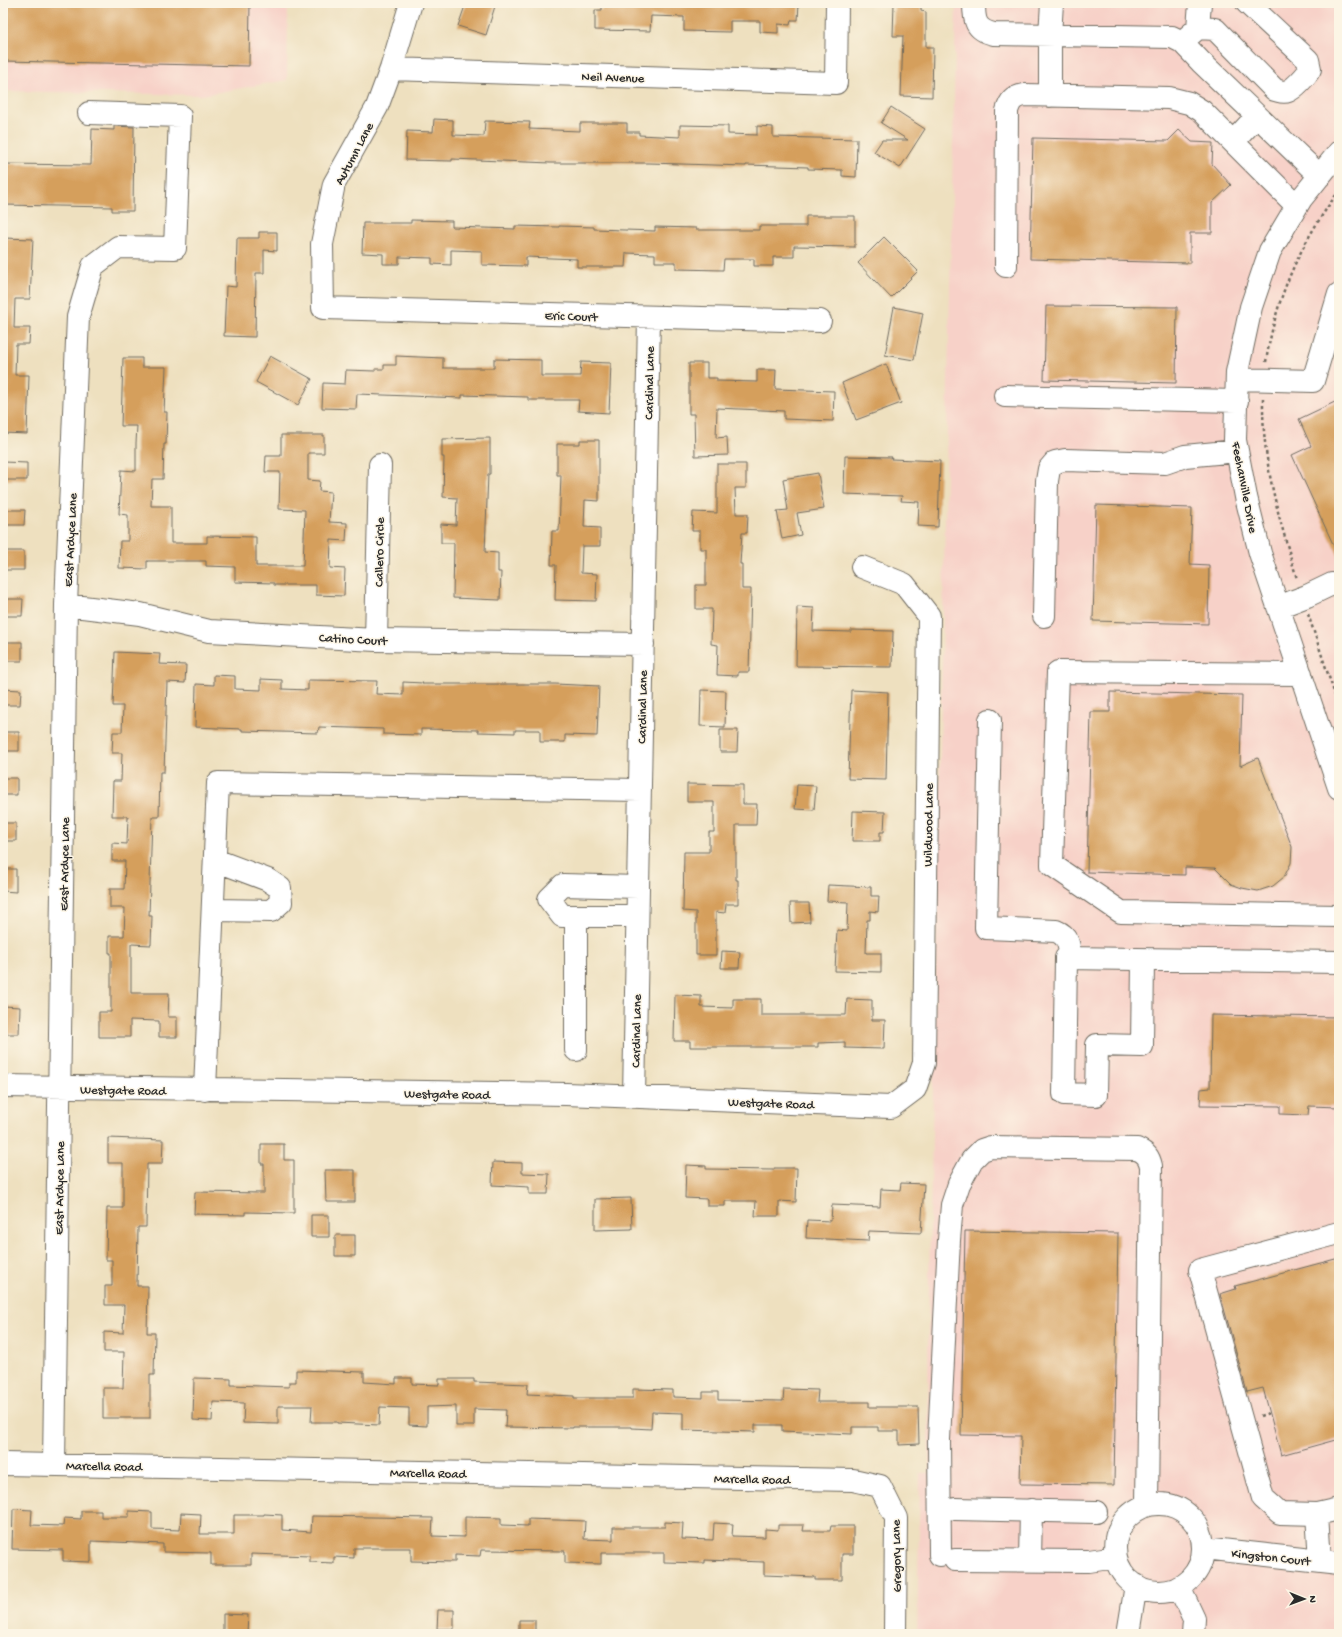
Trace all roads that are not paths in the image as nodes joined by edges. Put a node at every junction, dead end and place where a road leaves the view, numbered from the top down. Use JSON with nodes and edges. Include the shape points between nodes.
{"nodes":[{"id":1,"x":411,"y":3,"type":"edge"},
{"id":2,"x":837,"y":3,"type":"edge"},
{"id":3,"x":974,"y":3,"type":"edge"},
{"id":4,"x":1052,"y":3,"type":"edge"},
{"id":5,"x":1200,"y":3,"type":"edge"},
{"id":6,"x":1247,"y":3,"type":"edge"},
{"id":7,"x":1198,"y":28,"type":"junction"},
{"id":8,"x":1050,"y":35,"type":"junction"},
{"id":9,"x":1182,"y":42,"type":"junction"},
{"id":10,"x":391,"y":69,"type":"junction"},
{"id":11,"x":1050,"y":96,"type":"junction"},
{"id":12,"x":89,"y":113,"type":"dead end"},
{"id":13,"x":1257,"y":116,"type":"junction"},
{"id":14,"x":1233,"y":142,"type":"junction"},
{"id":15,"x":1339,"y":152,"type":"edge"},
{"id":16,"x":1320,"y":176,"type":"junction"},
{"id":17,"x":1298,"y":206,"type":"junction"},
{"id":18,"x":1006,"y":266,"type":"dead end"},
{"id":19,"x":1339,"y":294,"type":"edge"},
{"id":20,"x":322,"y":308,"type":"joint"},
{"id":21,"x":649,"y":317,"type":"junction"},
{"id":22,"x":820,"y":321,"type":"dead end"},
{"id":23,"x":1237,"y":379,"type":"junction"},
{"id":24,"x":1005,"y":396,"type":"dead end"},
{"id":25,"x":1237,"y":401,"type":"junction"},
{"id":26,"x":1239,"y":459,"type":"junction"},
{"id":27,"x":380,"y":464,"type":"dead end"},
{"id":28,"x":862,"y":567,"type":"dead end"},
{"id":29,"x":1332,"y":584,"type":"dead end"},
{"id":30,"x":66,"y":605,"type":"junction"},
{"id":31,"x":1278,"y":607,"type":"junction"},
{"id":32,"x":1044,"y":616,"type":"dead end"},
{"id":33,"x":376,"y":640,"type":"junction"},
{"id":34,"x":643,"y":644,"type":"junction"},
{"id":35,"x":1301,"y":674,"type":"junction"},
{"id":36,"x":990,"y":720,"type":"dead end"},
{"id":37,"x":1338,"y":779,"type":"edge"},
{"id":38,"x":640,"y":790,"type":"junction"},
{"id":39,"x":214,"y":860,"type":"junction"},
{"id":40,"x":638,"y":886,"type":"junction"},
{"id":41,"x":213,"y":910,"type":"junction"},
{"id":42,"x":576,"y":916,"type":"junction"},
{"id":43,"x":637,"y":916,"type":"junction"},
{"id":44,"x":1339,"y":916,"type":"edge"},
{"id":45,"x":1071,"y":958,"type":"junction"},
{"id":46,"x":1143,"y":960,"type":"junction"},
{"id":47,"x":1339,"y":962,"type":"edge"},
{"id":48,"x":576,"y":1050,"type":"dead end"},
{"id":49,"x":3,"y":1086,"type":"edge"},
{"id":50,"x":60,"y":1088,"type":"junction"},
{"id":51,"x":205,"y":1090,"type":"junction"},
{"id":52,"x":634,"y":1096,"type":"junction"},
{"id":53,"x":891,"y":1107,"type":"joint"},
{"id":54,"x":1339,"y":1233,"type":"edge"},
{"id":55,"x":3,"y":1464,"type":"edge"},
{"id":56,"x":54,"y":1464,"type":"junction"},
{"id":57,"x":853,"y":1480,"type":"joint"},
{"id":58,"x":1146,"y":1505,"type":"junction"},
{"id":59,"x":955,"y":1509,"type":"dead end"},
{"id":60,"x":1339,"y":1509,"type":"edge"},
{"id":61,"x":1031,"y":1510,"type":"junction"},
{"id":62,"x":1096,"y":1512,"type":"dead end"},
{"id":63,"x":1317,"y":1514,"type":"junction"},
{"id":64,"x":1203,"y":1548,"type":"junction"},
{"id":65,"x":1116,"y":1557,"type":"junction"},
{"id":66,"x":1030,"y":1560,"type":"junction"},
{"id":67,"x":1330,"y":1562,"type":"edge"},
{"id":68,"x":1136,"y":1586,"type":"junction"},
{"id":69,"x":1179,"y":1587,"type":"junction"},
{"id":70,"x":895,"y":1634,"type":"edge"},
{"id":71,"x":1128,"y":1634,"type":"edge"},
{"id":72,"x":1193,"y":1634,"type":"edge"}],
"edges":[{"from":1,"to":10,"type":"street","name":"Autumn Lane"},
{"from":2,"to":10,"type":"street","name":"Neil Avenue","via":[[836,84]]},
{"from":3,"to":8,"type":"street","via":[[977,24],[987,33]]},
{"from":4,"to":8,"type":"street"},
{"from":5,"to":7,"type":"street"},
{"from":6,"to":7,"type":"street","via":[[1308,60],[1310,69],[1307,74],[1289,91],[1275,90],[1215,29]]},
{"from":7,"to":9,"type":"street"},
{"from":8,"to":9,"type":"street","via":[[1156,36],[1172,37]]},
{"from":8,"to":11,"type":"street"},
{"from":9,"to":13,"type":"street"},
{"from":10,"to":20,"type":"street","name":"Autumn Lane","via":[[377,107],[334,184],[322,244]]},
{"from":11,"to":14,"type":"street","via":[[1169,98],[1189,103],[1202,111]]},
{"from":11,"to":18,"type":"street","via":[[1016,97],[1010,102],[1007,111]]},
{"from":12,"to":30,"type":"street","name":"East Ardyce Lane","via":[[180,116],[175,248],[118,247],[93,266],[78,317]]},
{"from":13,"to":14,"type":"street"},
{"from":13,"to":16,"type":"street"},
{"from":14,"to":17,"type":"street"},
{"from":15,"to":16,"type":"street","name":"Feehanville Drive"},
{"from":16,"to":17,"type":"street","name":"Feehanville Drive"},
{"from":17,"to":23,"type":"street","name":"Feehanville Drive","via":[[1270,251],[1251,307]]},
{"from":19,"to":23,"type":"street","via":[[1313,381]]},
{"from":20,"to":21,"type":"street","name":"Eric Court"},
{"from":21,"to":22,"type":"street","name":"Eric Court"},
{"from":21,"to":34,"type":"street","name":"Cardinal Lane"},
{"from":23,"to":25,"type":"street","name":"Feehanville Drive"},
{"from":24,"to":25,"type":"street"},
{"from":25,"to":26,"type":"street","name":"Feehanville Drive","via":[[1235,440]]},
{"from":26,"to":31,"type":"street","name":"Feehanville Drive","via":[[1260,553]]},
{"from":26,"to":32,"type":"street","via":[[1185,456],[1165,463],[1060,460],[1055,462],[1049,469],[1047,481]]},
{"from":27,"to":33,"type":"street","name":"Callero Circle"},
{"from":28,"to":53,"type":"street","name":"Wildwood Lane","via":[[904,584],[929,616],[924,1063],[914,1089]]},
{"from":29,"to":31,"type":"street"},
{"from":30,"to":33,"type":"street","name":"Catino Court","via":[[140,614],[209,631]]},
{"from":30,"to":50,"type":"street","name":"East Ardyce Lane"},
{"from":31,"to":35,"type":"street","name":"Feehanville Drive"},
{"from":33,"to":34,"type":"street","name":"Catino Court"},
{"from":34,"to":38,"type":"street","name":"Cardinal Lane"},
{"from":35,"to":37,"type":"street","name":"Feehanville Drive"},
{"from":35,"to":44,"type":"street","via":[[1058,672],[1052,865],[1121,912]]},
{"from":36,"to":45,"type":"street","via":[[986,928],[1056,931],[1064,934],[1068,940]]},
{"from":38,"to":39,"type":"street","via":[[218,783]]},
{"from":38,"to":40,"type":"street","name":"Cardinal Lane"},
{"from":39,"to":41,"type":"street"},
{"from":39,"to":41,"type":"street","via":[[268,880],[280,888],[281,902],[271,911]]},
{"from":40,"to":42,"type":"street","via":[[564,885],[549,899],[562,916]]},
{"from":40,"to":43,"type":"street","name":"Cardinal Lane"},
{"from":41,"to":51,"type":"street"},
{"from":42,"to":43,"type":"street"},
{"from":42,"to":48,"type":"street"},
{"from":43,"to":52,"type":"street","name":"Cardinal Lane"},
{"from":45,"to":46,"type":"street"},
{"from":45,"to":46,"type":"street","via":[[1066,958],[1064,1094],[1096,1095],[1097,1045],[1142,1046]]},
{"from":46,"to":47,"type":"street"},
{"from":49,"to":50,"type":"street","name":"Westgate Road"},
{"from":50,"to":51,"type":"street","name":"Westgate Road"},
{"from":50,"to":56,"type":"street","name":"East Ardyce Lane"},
{"from":51,"to":52,"type":"street","name":"Westgate Road"},
{"from":52,"to":53,"type":"street","name":"Westgate Road"},
{"from":54,"to":63,"type":"street","via":[[1200,1270],[1263,1498],[1280,1513]]},
{"from":55,"to":56,"type":"street","name":"Marcella Road"},
{"from":56,"to":57,"type":"street","name":"Marcella Road"},
{"from":57,"to":70,"type":"street","name":"Gregory Lane","via":[[880,1486],[896,1518]]},
{"from":58,"to":64,"type":"street","via":[[1160,1503],[1186,1512],[1198,1528]]},
{"from":58,"to":65,"type":"street","via":[[1125,1520],[1118,1531]]},
{"from":58,"to":66,"type":"street","via":[[1151,1166],[1149,1159],[1144,1152],[1137,1149],[991,1147],[982,1150],[972,1160],[959,1184],[952,1205],[949,1240],[939,1440],[948,1557]]},
{"from":59,"to":61,"type":"street"},
{"from":60,"to":63,"type":"street"},
{"from":61,"to":62,"type":"street"},
{"from":61,"to":66,"type":"street"},
{"from":63,"to":67,"type":"street"},
{"from":64,"to":67,"type":"street","name":"Kingston Court"},
{"from":64,"to":69,"type":"street","via":[[1202,1560],[1196,1571]]},
{"from":65,"to":66,"type":"street","via":[[1089,1560]]},
{"from":65,"to":68,"type":"street","via":[[1120,1568]]},
{"from":68,"to":69,"type":"street","via":[[1150,1591],[1165,1592]]},
{"from":68,"to":71,"type":"street"},
{"from":69,"to":72,"type":"street","via":[[1194,1620]]}]}
